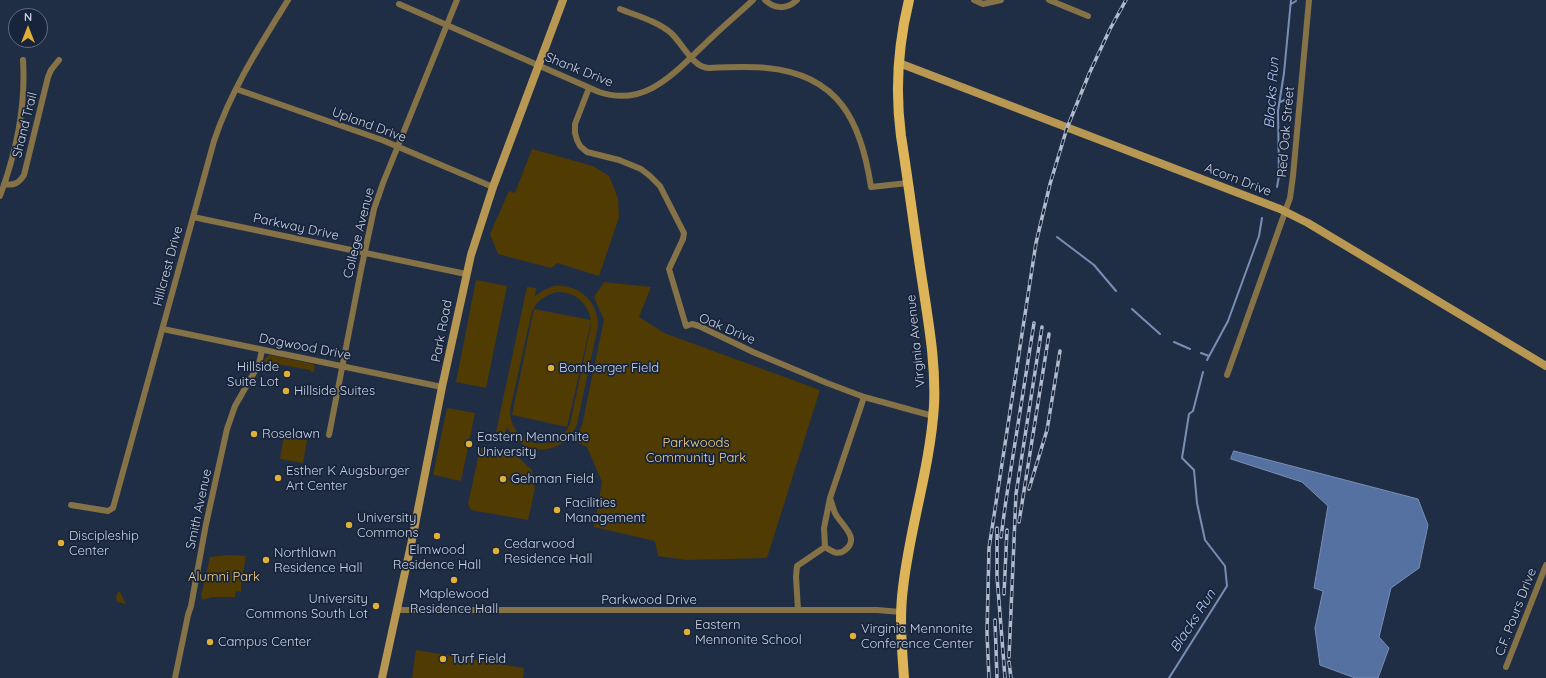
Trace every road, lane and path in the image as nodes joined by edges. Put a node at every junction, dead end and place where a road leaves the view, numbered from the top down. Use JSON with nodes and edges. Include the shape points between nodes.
{"nodes":[{"id":1,"x":288,"y":0,"type":"edge"},
{"id":2,"x":457,"y":0,"type":"edge"},
{"id":3,"x":563,"y":0,"type":"edge"},
{"id":4,"x":753,"y":0,"type":"edge"},
{"id":5,"x":765,"y":0,"type":"edge"},
{"id":6,"x":797,"y":0,"type":"edge"},
{"id":7,"x":909,"y":0,"type":"edge"},
{"id":8,"x":974,"y":0,"type":"edge"},
{"id":9,"x":1001,"y":0,"type":"edge"},
{"id":10,"x":1049,"y":0,"type":"edge"},
{"id":11,"x":1309,"y":0,"type":"edge"},
{"id":12,"x":399,"y":4,"type":"dead end"},
{"id":13,"x":620,"y":9,"type":"dead end"},
{"id":14,"x":1088,"y":16,"type":"dead end"},
{"id":15,"x":446,"y":25,"type":"junction"},
{"id":16,"x":691,"y":57,"type":"junction"},
{"id":17,"x":23,"y":60,"type":"dead end"},
{"id":18,"x":59,"y":60,"type":"dead end"},
{"id":19,"x":899,"y":63,"type":"junction"},
{"id":20,"x":539,"y":65,"type":"junction"},
{"id":21,"x":589,"y":88,"type":"junction"},
{"id":22,"x":236,"y":89,"type":"junction"},
{"id":23,"x":398,"y":146,"type":"junction"},
{"id":24,"x":908,"y":183,"type":"junction"},
{"id":25,"x":4,"y":184,"type":"junction"},
{"id":26,"x":493,"y":187,"type":"junction"},
{"id":27,"x":0,"y":196,"type":"edge"},
{"id":28,"x":1286,"y":212,"type":"junction"},
{"id":29,"x":193,"y":217,"type":"junction"},
{"id":30,"x":365,"y":252,"type":"junction"},
{"id":31,"x":466,"y":274,"type":"junction"},
{"id":32,"x":163,"y":329,"type":"junction"},
{"id":33,"x":262,"y":350,"type":"junction"},
{"id":34,"x":342,"y":366,"type":"junction"},
{"id":35,"x":1546,"y":366,"type":"edge"},
{"id":36,"x":1227,"y":375,"type":"dead end"},
{"id":37,"x":442,"y":387,"type":"junction"},
{"id":38,"x":864,"y":397,"type":"junction"},
{"id":39,"x":933,"y":416,"type":"junction"},
{"id":40,"x":328,"y":435,"type":"dead end"},
{"id":41,"x":830,"y":498,"type":"junction"},
{"id":42,"x":71,"y":505,"type":"dead end"},
{"id":43,"x":825,"y":547,"type":"junction"},
{"id":44,"x":1546,"y":565,"type":"edge"},
{"id":45,"x":397,"y":610,"type":"junction"},
{"id":46,"x":798,"y":610,"type":"junction"},
{"id":47,"x":900,"y":612,"type":"junction"},
{"id":48,"x":1506,"y":667,"type":"dead end"},
{"id":49,"x":175,"y":678,"type":"edge"},
{"id":50,"x":382,"y":678,"type":"edge"},
{"id":51,"x":904,"y":678,"type":"edge"}],
"edges":[{"from":1,"to":22,"type":"street","name":"Hillcrest Drive"},
{"from":2,"to":15,"type":"street","name":"College Avenue"},
{"from":3,"to":20,"type":"street","name":"Park Road"},
{"from":4,"to":16,"type":"street","name":"Shank Drive"},
{"from":5,"to":6,"type":"street","via":[[782,7]]},
{"from":7,"to":19,"type":"main road","name":"Virginia Avenue"},
{"from":8,"to":9,"type":"street","via":[[983,4]]},
{"from":10,"to":14,"type":"street"},
{"from":11,"to":28,"type":"street","name":"Red Oak Street","via":[[1293,176]]},
{"from":12,"to":15,"type":"street","name":"Shank Drive"},
{"from":13,"to":16,"type":"street","via":[[665,28]]},
{"from":15,"to":20,"type":"street","name":"Shank Drive"},
{"from":15,"to":23,"type":"street","name":"College Avenue"},
{"from":16,"to":21,"type":"street","name":"Shank Drive","via":[[660,84],[639,94],[612,96]]},
{"from":16,"to":24,"type":"street","via":[[704,68],[767,68],[800,74],[818,83],[837,98],[853,120],[862,145],[871,187]]},
{"from":17,"to":25,"type":"street","via":[[19,125]]},
{"from":18,"to":25,"type":"street","name":"Shand Trail","via":[[48,77],[24,175],[13,185]]},
{"from":19,"to":24,"type":"main road","name":"Virginia Avenue","via":[[898,110]]},
{"from":19,"to":28,"type":"street","name":"Acorn Drive"},
{"from":20,"to":21,"type":"street","name":"Shank Drive"},
{"from":20,"to":26,"type":"street","name":"Park Road"},
{"from":21,"to":38,"type":"street","name":"Oak Drive","via":[[575,126],[575,136],[579,144],[587,152],[625,162],[650,176],[661,188],[683,230],[683,239],[669,269],[686,326],[698,326],[787,367]]},
{"from":22,"to":23,"type":"street","name":"Upland Drive"},
{"from":22,"to":29,"type":"street","name":"Hillcrest Drive","via":[[221,119]]},
{"from":23,"to":26,"type":"street","name":"Upland Drive"},
{"from":23,"to":30,"type":"street","name":"College Avenue","via":[[375,205]]},
{"from":24,"to":39,"type":"main road","name":"Virginia Avenue","via":[[933,356]]},
{"from":25,"to":27,"type":"street"},
{"from":26,"to":31,"type":"street","name":"Park Road"},
{"from":28,"to":35,"type":"street","name":"Acorn Drive"},
{"from":28,"to":36,"type":"street","name":"Red Oak Street"},
{"from":29,"to":30,"type":"street","name":"Parkway Drive"},
{"from":29,"to":32,"type":"street","name":"Hillcrest Drive"},
{"from":30,"to":31,"type":"street","name":"Parkway Drive"},
{"from":30,"to":34,"type":"street","name":"College Avenue"},
{"from":31,"to":37,"type":"street","name":"Park Road"},
{"from":32,"to":33,"type":"street","name":"Dogwood Drive"},
{"from":32,"to":42,"type":"street","name":"Hillcrest Drive","via":[[113,508],[108,511]]},
{"from":33,"to":34,"type":"street","name":"Dogwood Drive"},
{"from":33,"to":49,"type":"street","name":"Smith Avenue","via":[[259,364],[234,406],[227,429]]},
{"from":34,"to":37,"type":"street","name":"Dogwood Drive"},
{"from":34,"to":40,"type":"street","name":"College Avenue"},
{"from":37,"to":45,"type":"street","name":"Park Road"},
{"from":38,"to":39,"type":"street","name":"Oak Drive"},
{"from":38,"to":41,"type":"street"},
{"from":39,"to":47,"type":"main road","name":"Virginia Avenue","via":[[926,471],[906,561]]},
{"from":41,"to":43,"type":"street","via":[[824,528]]},
{"from":41,"to":43,"type":"street","via":[[836,514],[850,532],[851,540],[843,552],[833,552]]},
{"from":43,"to":46,"type":"street","via":[[797,566]]},
{"from":44,"to":48,"type":"street","name":"C.F. Pours Drive"},
{"from":45,"to":46,"type":"street","name":"Parkwood Drive"},
{"from":45,"to":50,"type":"street","name":"Park Road"},
{"from":46,"to":47,"type":"street","name":"Parkwood Drive"},
{"from":47,"to":51,"type":"main road","name":"Virginia Avenue"}]}
